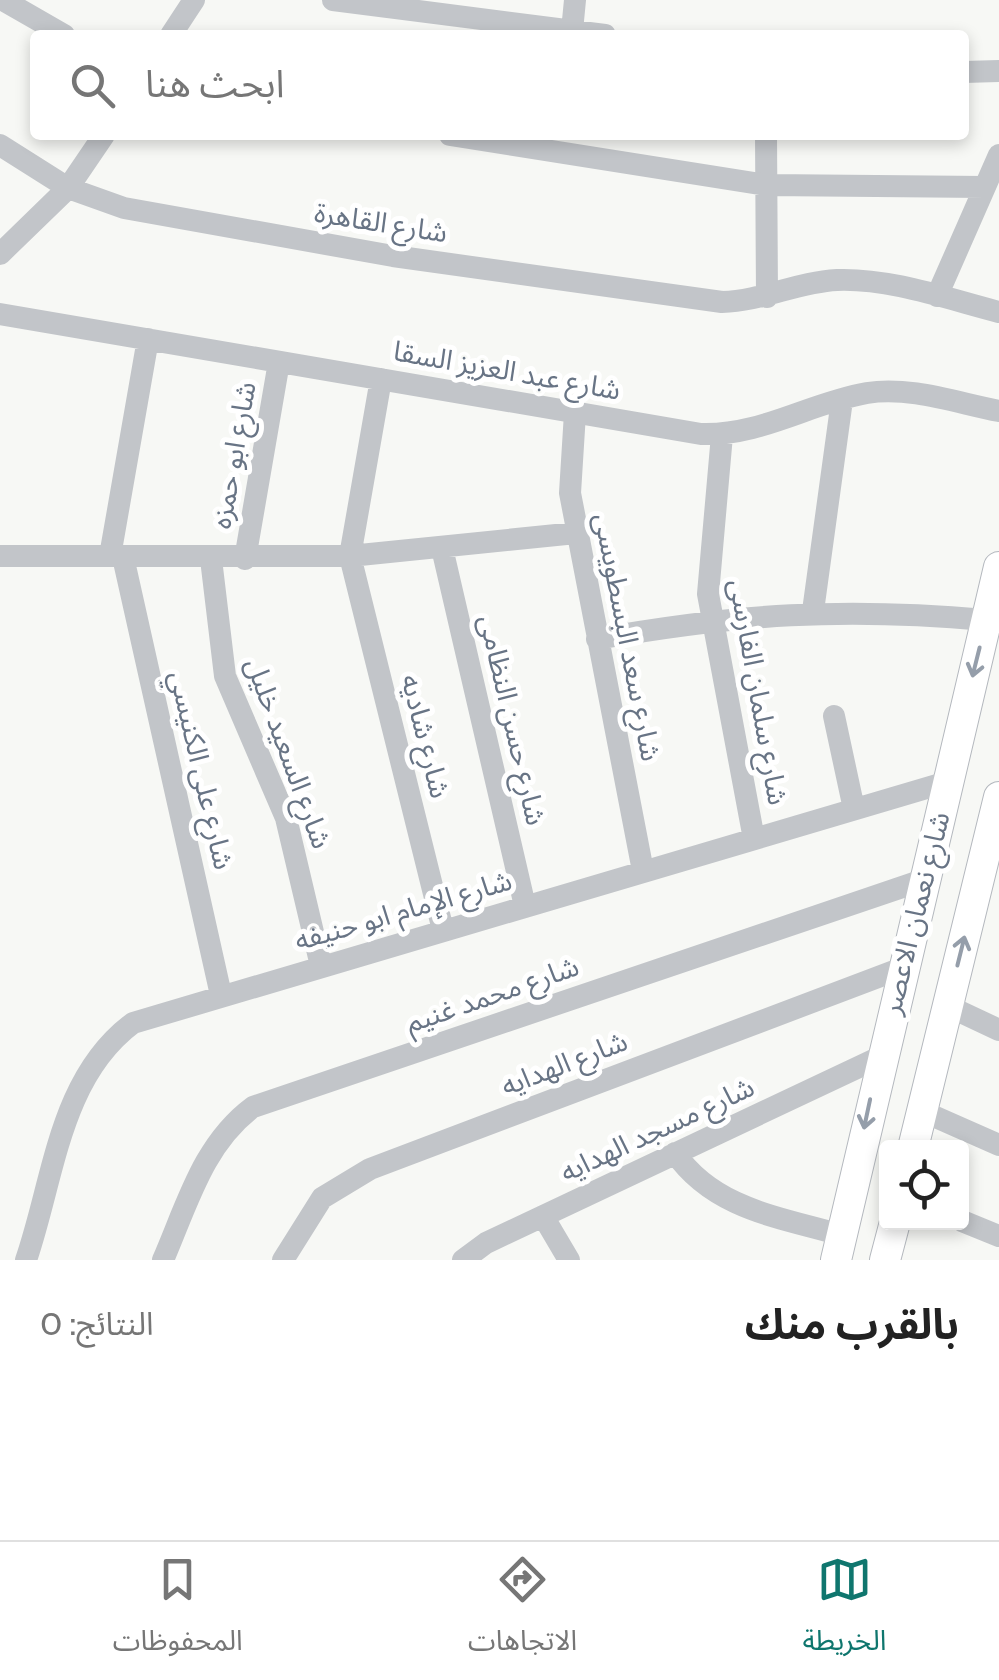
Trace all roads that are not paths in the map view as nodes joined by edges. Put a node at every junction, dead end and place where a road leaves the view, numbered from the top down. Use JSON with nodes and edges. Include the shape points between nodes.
{"nodes":[{"id":1,"x":3,"y":0,"type":"edge"},
{"id":2,"x":194,"y":0,"type":"edge"},
{"id":3,"x":333,"y":0,"type":"edge"},
{"id":4,"x":575,"y":0,"type":"edge"},
{"id":5,"x":450,"y":8,"type":"edge"},
{"id":6,"x":55,"y":30,"type":"edge"},
{"id":7,"x":175,"y":30,"type":"edge"},
{"id":8,"x":567,"y":30,"type":"edge"},
{"id":9,"x":572,"y":30,"type":"edge"},
{"id":10,"x":999,"y":71,"type":"edge"},
{"id":11,"x":969,"y":72,"type":"edge"},
{"id":12,"x":101,"y":140,"type":"edge"},
{"id":13,"x":482,"y":140,"type":"edge"},
{"id":14,"x":766,"y":140,"type":"edge"},
{"id":15,"x":0,"y":146,"type":"edge"},
{"id":16,"x":999,"y":155,"type":"edge"},
{"id":17,"x":766,"y":185,"type":"junction"},
{"id":18,"x":985,"y":187,"type":"junction"},
{"id":19,"x":68,"y":188,"type":"junction"},
{"id":20,"x":0,"y":254,"type":"edge"},
{"id":21,"x":937,"y":296,"type":"junction"},
{"id":22,"x":767,"y":297,"type":"junction"},
{"id":23,"x":999,"y":312,"type":"edge"},
{"id":24,"x":0,"y":314,"type":"edge"},
{"id":25,"x":148,"y":340,"type":"junction"},
{"id":26,"x":279,"y":362,"type":"junction"},
{"id":27,"x":380,"y":379,"type":"junction"},
{"id":28,"x":842,"y":400,"type":"junction"},
{"id":29,"x":999,"y":411,"type":"edge"},
{"id":30,"x":575,"y":413,"type":"junction"},
{"id":31,"x":722,"y":435,"type":"junction"},
{"id":32,"x":576,"y":533,"type":"junction"},
{"id":33,"x":442,"y":548,"type":"junction"},
{"id":34,"x":0,"y":556,"type":"edge"},
{"id":35,"x":350,"y":556,"type":"junction"},
{"id":36,"x":117,"y":557,"type":"junction"},
{"id":37,"x":211,"y":559,"type":"junction"},
{"id":38,"x":245,"y":559,"type":"junction"},
{"id":39,"x":999,"y":567,"type":"edge"},
{"id":40,"x":813,"y":611,"type":"junction"},
{"id":41,"x":710,"y":618,"type":"junction"},
{"id":42,"x":992,"y":621,"type":"edge"},
{"id":43,"x":597,"y":639,"type":"junction"},
{"id":44,"x":834,"y":716,"type":"dead end"},
{"id":45,"x":947,"y":782,"type":"junction"},
{"id":46,"x":999,"y":798,"type":"edge"},
{"id":47,"x":854,"y":809,"type":"junction"},
{"id":48,"x":754,"y":839,"type":"junction"},
{"id":49,"x":991,"y":868,"type":"edge"},
{"id":50,"x":644,"y":871,"type":"junction"},
{"id":51,"x":923,"y":880,"type":"junction"},
{"id":52,"x":525,"y":906,"type":"junction"},
{"id":53,"x":443,"y":930,"type":"junction"},
{"id":54,"x":321,"y":966,"type":"junction"},
{"id":55,"x":902,"y":968,"type":"junction"},
{"id":56,"x":221,"y":995,"type":"junction"},
{"id":57,"x":948,"y":1006,"type":"junction"},
{"id":58,"x":999,"y":1030,"type":"edge"},
{"id":59,"x":880,"y":1056,"type":"junction"},
{"id":60,"x":922,"y":1111,"type":"junction"},
{"id":61,"x":915,"y":1140,"type":"edge"},
{"id":62,"x":999,"y":1145,"type":"edge"},
{"id":63,"x":675,"y":1153,"type":"junction"},
{"id":64,"x":543,"y":1216,"type":"junction"},
{"id":65,"x":969,"y":1224,"type":"edge"},
{"id":66,"x":892,"y":1230,"type":"edge"},
{"id":67,"x":999,"y":1236,"type":"edge"},
{"id":68,"x":838,"y":1248,"type":"edge"},
{"id":69,"x":26,"y":1260,"type":"edge"},
{"id":70,"x":163,"y":1260,"type":"edge"},
{"id":71,"x":283,"y":1260,"type":"edge"},
{"id":72,"x":462,"y":1260,"type":"edge"},
{"id":73,"x":569,"y":1260,"type":"edge"},
{"id":74,"x":885,"y":1260,"type":"edge"}],
"edges":[{"from":1,"to":6,"type":"street"},
{"from":2,"to":7,"type":"street"},
{"from":3,"to":5,"type":"street"},
{"from":4,"to":9,"type":"street"},
{"from":5,"to":8,"type":"street"},
{"from":10,"to":11,"type":"street"},
{"from":12,"to":19,"type":"street"},
{"from":13,"to":17,"type":"street"},
{"from":14,"to":17,"type":"street"},
{"from":15,"to":19,"type":"street","name":"شارع القاهرة"},
{"from":16,"to":18,"type":"street"},
{"from":17,"to":18,"type":"street"},
{"from":17,"to":22,"type":"street"},
{"from":18,"to":21,"type":"street"},
{"from":19,"to":20,"type":"street"},
{"from":19,"to":22,"type":"street","name":"شارع القاهرة","via":[[124,208],[393,256],[700,300]]},
{"from":21,"to":22,"type":"street","name":"شارع القاهرة","via":[[840,280]]},
{"from":21,"to":23,"type":"street","name":"شارع القاهرة"},
{"from":24,"to":25,"type":"street","name":"شارع عبد العزيز السقا"},
{"from":25,"to":26,"type":"street","name":"شارع عبد العزيز السقا"},
{"from":25,"to":36,"type":"street"},
{"from":26,"to":27,"type":"street","name":"شارع عبد العزيز السقا"},
{"from":26,"to":38,"type":"street","name":"شارع ابو حمزه"},
{"from":27,"to":30,"type":"street","name":"شارع عبد العزيز السقا"},
{"from":27,"to":35,"type":"street"},
{"from":28,"to":29,"type":"street","name":"شارع عبد العزيز السقا","via":[[885,390]]},
{"from":28,"to":31,"type":"street","name":"شارع عبد العزيز السقا"},
{"from":28,"to":40,"type":"street"},
{"from":30,"to":31,"type":"street","name":"شارع عبد العزيز السقا"},
{"from":30,"to":32,"type":"street","name":"شارع سعد البسطويسى","via":[[569,453]]},
{"from":31,"to":41,"type":"street","name":"شارع سلمان الفارسى","via":[[708,569]]},
{"from":32,"to":33,"type":"street"},
{"from":32,"to":43,"type":"street","name":"شارع سعد البسطويسى"},
{"from":33,"to":35,"type":"street"},
{"from":33,"to":52,"type":"street","name":"شارع حسن النظامى"},
{"from":34,"to":36,"type":"street"},
{"from":35,"to":38,"type":"street"},
{"from":35,"to":53,"type":"street","name":"شارع شاديه"},
{"from":36,"to":37,"type":"street"},
{"from":36,"to":56,"type":"street","name":"شارع على الكنيسي"},
{"from":37,"to":38,"type":"street"},
{"from":37,"to":54,"type":"street","name":"شارع السعيد خليل","via":[[230,693],[286,818]]},
{"from":39,"to":42,"type":"main road","name":"شارع نعمان الاعصر"},
{"from":40,"to":41,"type":"street"},
{"from":40,"to":42,"type":"street"},
{"from":41,"to":43,"type":"street"},
{"from":41,"to":48,"type":"street","name":"شارع سلمان الفارسى"},
{"from":42,"to":45,"type":"main road","name":"شارع نعمان الاعصر","one_way":true},
{"from":43,"to":50,"type":"street","name":"شارع سعد البسطويسى"},
{"from":44,"to":47,"type":"street"},
{"from":45,"to":47,"type":"street","name":"شارع الإمام ابو حنيفه"},
{"from":45,"to":51,"type":"main road","name":"شارع نعمان الاعصر"},
{"from":46,"to":49,"type":"main road","name":"شارع نعمان الاعصر"},
{"from":47,"to":48,"type":"street","name":"شارع الإمام ابو حنيفه"},
{"from":48,"to":50,"type":"street","name":"شارع الإمام ابو حنيفه"},
{"from":57,"to":49,"type":"main road","name":"شارع نعمان الاعصر","one_way":true},
{"from":50,"to":52,"type":"street","name":"شارع الإمام ابو حنيفه"},
{"from":51,"to":55,"type":"main road","name":"شارع نعمان الاعصر"},
{"from":51,"to":70,"type":"street","name":"شارع محمد غنيم","via":[[252,1107],[212,1148]]},
{"from":52,"to":53,"type":"street","name":"شارع الإمام ابو حنيفه"},
{"from":53,"to":54,"type":"street","name":"شارع الإمام ابو حنيفه"},
{"from":54,"to":56,"type":"street","name":"شارع الإمام ابو حنيفه"},
{"from":55,"to":59,"type":"main road","name":"شارع نعمان الاعصر"},
{"from":55,"to":71,"type":"street","name":"شارع الهدايه","via":[[370,1168],[322,1198]]},
{"from":56,"to":69,"type":"street","name":"شارع الإمام ابو حنيفه","via":[[133,1023],[92,1064],[51,1159]]},
{"from":57,"to":58,"type":"street"},
{"from":57,"to":60,"type":"main road","name":"شارع نعمان الاعصر"},
{"from":59,"to":63,"type":"street","name":"شارع مسجد الهدايه"},
{"from":59,"to":68,"type":"main road","name":"شارع نعمان الاعصر","one_way":true},
{"from":60,"to":61,"type":"main road","name":"شارع نعمان الاعصر"},
{"from":60,"to":62,"type":"street"},
{"from":63,"to":64,"type":"street","name":"شارع مسجد الهدايه"},
{"from":63,"to":68,"type":"street","via":[[708,1190]]},
{"from":64,"to":72,"type":"street","name":"شارع مسجد الهدايه"},
{"from":64,"to":73,"type":"street"},
{"from":65,"to":67,"type":"street"},
{"from":66,"to":74,"type":"main road"}]}
